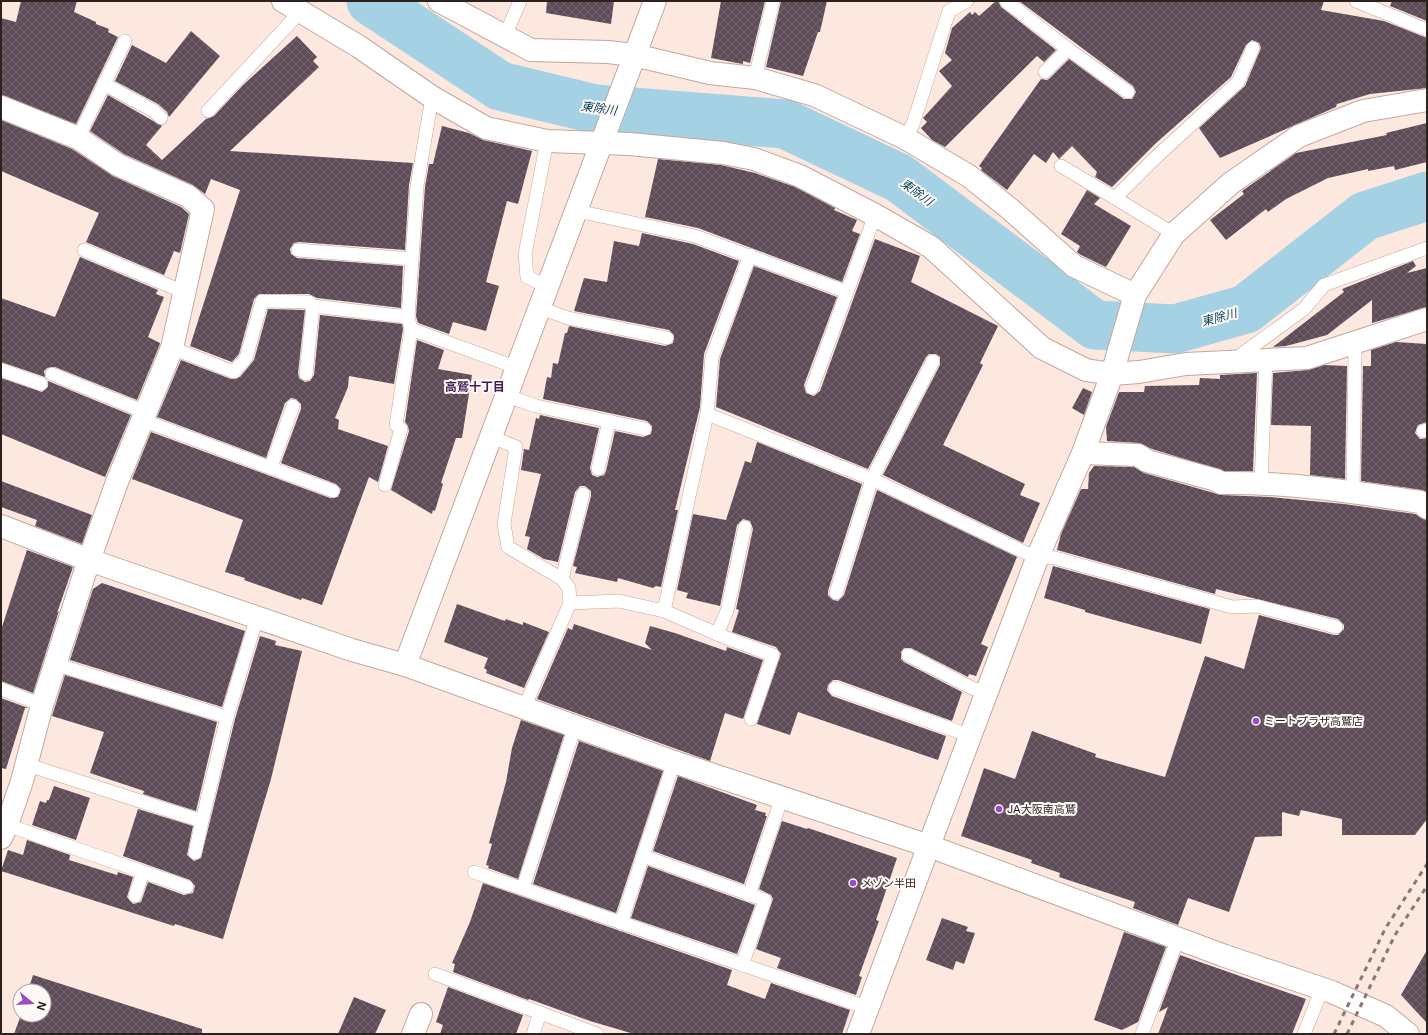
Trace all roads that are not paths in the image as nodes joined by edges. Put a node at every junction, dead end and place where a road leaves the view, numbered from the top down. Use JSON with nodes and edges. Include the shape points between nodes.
{"nodes":[{"id":1,"x":439,"y":1,"type":"edge"},
{"id":2,"x":520,"y":1,"type":"edge"},
{"id":3,"x":655,"y":1,"type":"edge"},
{"id":4,"x":773,"y":1,"type":"edge"},
{"id":5,"x":967,"y":1,"type":"edge"},
{"id":6,"x":1006,"y":1,"type":"edge"},
{"id":7,"x":1356,"y":1,"type":"edge"},
{"id":8,"x":292,"y":6,"type":"edge"},
{"id":9,"x":946,"y":6,"type":"edge"},
{"id":10,"x":1427,"y":30,"type":"edge"},
{"id":11,"x":505,"y":36,"type":"junction"},
{"id":12,"x":125,"y":42,"type":"dead end"},
{"id":13,"x":1253,"y":48,"type":"dead end"},
{"id":14,"x":1068,"y":49,"type":"junction"},
{"id":15,"x":634,"y":55,"type":"junction"},
{"id":16,"x":1045,"y":72,"type":"dead end"},
{"id":17,"x":755,"y":78,"type":"junction"},
{"id":18,"x":104,"y":84,"type":"junction"},
{"id":19,"x":1128,"y":92,"type":"dead end"},
{"id":20,"x":432,"y":97,"type":"junction"},
{"id":21,"x":1427,"y":100,"type":"edge"},
{"id":22,"x":1,"y":107,"type":"edge"},
{"id":23,"x":208,"y":111,"type":"dead end"},
{"id":24,"x":161,"y":118,"type":"dead end"},
{"id":25,"x":78,"y":138,"type":"junction"},
{"id":26,"x":905,"y":138,"type":"junction"},
{"id":27,"x":546,"y":141,"type":"junction"},
{"id":28,"x":603,"y":143,"type":"junction"},
{"id":29,"x":1062,"y":166,"type":"dead end"},
{"id":30,"x":1115,"y":198,"type":"junction"},
{"id":31,"x":577,"y":211,"type":"junction"},
{"id":32,"x":875,"y":215,"type":"junction"},
{"id":33,"x":1174,"y":234,"type":"junction"},
{"id":34,"x":1427,"y":248,"type":"edge"},
{"id":35,"x":84,"y":250,"type":"dead end"},
{"id":36,"x":298,"y":250,"type":"dead end"},
{"id":37,"x":750,"y":255,"type":"junction"},
{"id":38,"x":412,"y":259,"type":"junction"},
{"id":39,"x":549,"y":287,"type":"junction"},
{"id":40,"x":184,"y":292,"type":"junction"},
{"id":41,"x":847,"y":292,"type":"junction"},
{"id":42,"x":1135,"y":295,"type":"junction"},
{"id":43,"x":313,"y":306,"type":"junction"},
{"id":44,"x":540,"y":308,"type":"junction"},
{"id":45,"x":1427,"y":319,"type":"edge"},
{"id":46,"x":409,"y":323,"type":"junction"},
{"id":47,"x":667,"y":338,"type":"dead end"},
{"id":48,"x":1352,"y":342,"type":"junction"},
{"id":49,"x":172,"y":348,"type":"junction"},
{"id":50,"x":1266,"y":358,"type":"junction"},
{"id":51,"x":1234,"y":360,"type":"junction"},
{"id":52,"x":933,"y":361,"type":"dead end"},
{"id":53,"x":518,"y":368,"type":"junction"},
{"id":54,"x":1,"y":370,"type":"edge"},
{"id":55,"x":52,"y":374,"type":"dead end"},
{"id":56,"x":306,"y":374,"type":"dead end"},
{"id":57,"x":1112,"y":374,"type":"junction"},
{"id":58,"x":41,"y":384,"type":"dead end"},
{"id":59,"x":812,"y":388,"type":"dead end"},
{"id":60,"x":508,"y":396,"type":"junction"},
{"id":61,"x":293,"y":406,"type":"dead end"},
{"id":62,"x":707,"y":414,"type":"junction"},
{"id":63,"x":143,"y":416,"type":"junction"},
{"id":64,"x":609,"y":421,"type":"junction"},
{"id":65,"x":645,"y":429,"type":"dead end"},
{"id":66,"x":492,"y":437,"type":"junction"},
{"id":67,"x":1083,"y":453,"type":"junction"},
{"id":68,"x":271,"y":467,"type":"junction"},
{"id":69,"x":598,"y":469,"type":"dead end"},
{"id":70,"x":872,"y":479,"type":"junction"},
{"id":71,"x":1261,"y":482,"type":"junction"},
{"id":72,"x":385,"y":485,"type":"dead end"},
{"id":73,"x":333,"y":491,"type":"dead end"},
{"id":74,"x":1353,"y":492,"type":"junction"},
{"id":75,"x":583,"y":494,"type":"dead end"},
{"id":76,"x":1427,"y":508,"type":"edge"},
{"id":77,"x":1,"y":526,"type":"edge"},
{"id":78,"x":746,"y":527,"type":"dead end"},
{"id":79,"x":1038,"y":556,"type":"junction"},
{"id":80,"x":89,"y":560,"type":"junction"},
{"id":81,"x":562,"y":579,"type":"junction"},
{"id":82,"x":836,"y":594,"type":"dead end"},
{"id":83,"x":570,"y":603,"type":"junction"},
{"id":84,"x":664,"y":611,"type":"junction"},
{"id":85,"x":257,"y":617,"type":"junction"},
{"id":86,"x":1336,"y":627,"type":"dead end"},
{"id":87,"x":717,"y":634,"type":"junction"},
{"id":88,"x":908,"y":655,"type":"dead end"},
{"id":89,"x":55,"y":664,"type":"junction"},
{"id":90,"x":405,"y":665,"type":"junction"},
{"id":91,"x":835,"y":688,"type":"dead end"},
{"id":92,"x":1,"y":689,"type":"edge"},
{"id":93,"x":986,"y":694,"type":"junction"},
{"id":94,"x":42,"y":705,"type":"junction"},
{"id":95,"x":524,"y":708,"type":"junction"},
{"id":96,"x":227,"y":717,"type":"junction"},
{"id":97,"x":752,"y":718,"type":"dead end"},
{"id":98,"x":575,"y":726,"type":"junction"},
{"id":99,"x":971,"y":736,"type":"junction"},
{"id":100,"x":674,"y":762,"type":"junction"},
{"id":101,"x":25,"y":764,"type":"junction"},
{"id":102,"x":782,"y":797,"type":"junction"},
{"id":103,"x":202,"y":821,"type":"junction"},
{"id":104,"x":3,"y":833,"type":"edge"},
{"id":105,"x":929,"y":846,"type":"junction"},
{"id":106,"x":196,"y":853,"type":"dead end"},
{"id":107,"x":643,"y":856,"type":"junction"},
{"id":108,"x":144,"y":872,"type":"junction"},
{"id":109,"x":474,"y":872,"type":"dead end"},
{"id":110,"x":187,"y":887,"type":"dead end"},
{"id":111,"x":523,"y":888,"type":"junction"},
{"id":112,"x":749,"y":895,"type":"junction"},
{"id":113,"x":135,"y":896,"type":"dead end"},
{"id":114,"x":621,"y":923,"type":"junction"},
{"id":115,"x":1178,"y":938,"type":"junction"},
{"id":116,"x":742,"y":965,"type":"junction"},
{"id":117,"x":435,"y":974,"type":"dead end"},
{"id":118,"x":1322,"y":989,"type":"junction"},
{"id":119,"x":868,"y":1008,"type":"junction"},
{"id":120,"x":540,"y":1013,"type":"junction"},
{"id":121,"x":421,"y":1014,"type":"dead end"},
{"id":122,"x":413,"y":1034,"type":"edge"},
{"id":123,"x":533,"y":1034,"type":"edge"},
{"id":124,"x":597,"y":1034,"type":"edge"},
{"id":125,"x":858,"y":1034,"type":"edge"},
{"id":126,"x":1142,"y":1034,"type":"edge"},
{"id":127,"x":1304,"y":1034,"type":"edge"},
{"id":128,"x":1408,"y":1034,"type":"edge"}],
"edges":[{"from":1,"to":11,"type":"street"},
{"from":2,"to":11,"type":"lane"},
{"from":3,"to":15,"type":"street"},
{"from":4,"to":17,"type":"lane"},
{"from":5,"to":9,"type":"lane"},
{"from":6,"to":14,"type":"lane"},
{"from":7,"to":10,"type":"lane"},
{"from":8,"to":20,"type":"street","via":[[358,46]]},
{"from":8,"to":23,"type":"lane"},
{"from":9,"to":26,"type":"lane","via":[[913,124]]},
{"from":11,"to":15,"type":"street","via":[[531,50]]},
{"from":12,"to":18,"type":"lane"},
{"from":13,"to":30,"type":"lane","via":[[1238,82],[1154,158]]},
{"from":14,"to":16,"type":"lane"},
{"from":14,"to":19,"type":"lane"},
{"from":15,"to":17,"type":"street","via":[[710,73]]},
{"from":15,"to":28,"type":"street"},
{"from":17,"to":26,"type":"street","via":[[814,95]]},
{"from":18,"to":24,"type":"lane","via":[[154,111]]},
{"from":18,"to":25,"type":"lane"},
{"from":20,"to":27,"type":"street","via":[[486,128]]},
{"from":20,"to":38,"type":"lane","via":[[417,186]]},
{"from":21,"to":33,"type":"street","via":[[1363,110],[1299,136],[1231,183]]},
{"from":22,"to":25,"type":"street"},
{"from":25,"to":40,"type":"street","via":[[118,165],[188,196],[203,209]]},
{"from":26,"to":42,"type":"street","via":[[969,176],[1074,266]]},
{"from":27,"to":28,"type":"street"},
{"from":27,"to":39,"type":"lane","via":[[525,254],[527,277]]},
{"from":28,"to":31,"type":"street"},
{"from":28,"to":32,"type":"street","via":[[723,153],[754,159],[800,176]]},
{"from":29,"to":30,"type":"lane"},
{"from":30,"to":33,"type":"lane"},
{"from":31,"to":37,"type":"lane","via":[[695,236]]},
{"from":31,"to":39,"type":"street"},
{"from":32,"to":41,"type":"lane"},
{"from":32,"to":57,"type":"street","via":[[931,247],[1042,348],[1086,370]]},
{"from":33,"to":42,"type":"street"},
{"from":34,"to":51,"type":"lane","via":[[1324,285],[1304,309]]},
{"from":35,"to":40,"type":"lane"},
{"from":36,"to":38,"type":"lane"},
{"from":37,"to":41,"type":"lane"},
{"from":37,"to":62,"type":"lane","via":[[712,357]]},
{"from":38,"to":46,"type":"lane"},
{"from":39,"to":44,"type":"street"},
{"from":40,"to":49,"type":"street"},
{"from":41,"to":59,"type":"lane"},
{"from":42,"to":57,"type":"street"},
{"from":43,"to":46,"type":"lane"},
{"from":43,"to":49,"type":"lane","via":[[309,302],[262,301],[246,358],[234,372]]},
{"from":43,"to":56,"type":"lane"},
{"from":44,"to":47,"type":"lane","via":[[568,318]]},
{"from":44,"to":53,"type":"street"},
{"from":45,"to":48,"type":"street"},
{"from":46,"to":53,"type":"lane"},
{"from":46,"to":72,"type":"lane","via":[[396,424],[402,429]]},
{"from":48,"to":50,"type":"street","via":[[1307,358]]},
{"from":48,"to":74,"type":"lane","via":[[1356,354]]},
{"from":49,"to":63,"type":"street"},
{"from":50,"to":51,"type":"street"},
{"from":50,"to":71,"type":"lane"},
{"from":51,"to":57,"type":"street"},
{"from":52,"to":70,"type":"lane"},
{"from":53,"to":60,"type":"street"},
{"from":54,"to":58,"type":"lane"},
{"from":55,"to":63,"type":"lane"},
{"from":57,"to":67,"type":"street"},
{"from":60,"to":64,"type":"lane","via":[[536,406]]},
{"from":60,"to":66,"type":"street"},
{"from":61,"to":68,"type":"lane"},
{"from":62,"to":70,"type":"lane"},
{"from":62,"to":84,"type":"lane"},
{"from":63,"to":68,"type":"lane"},
{"from":63,"to":80,"type":"street"},
{"from":64,"to":65,"type":"lane"},
{"from":64,"to":69,"type":"lane"},
{"from":66,"to":81,"type":"lane","via":[[516,447],[504,524],[508,547]]},
{"from":66,"to":90,"type":"street"},
{"from":67,"to":71,"type":"street","via":[[1138,455],[1147,461],[1221,483]]},
{"from":67,"to":79,"type":"street"},
{"from":68,"to":73,"type":"lane"},
{"from":70,"to":79,"type":"lane"},
{"from":70,"to":82,"type":"lane"},
{"from":71,"to":74,"type":"street"},
{"from":74,"to":76,"type":"street","via":[[1420,502]]},
{"from":75,"to":81,"type":"lane"},
{"from":77,"to":80,"type":"street"},
{"from":78,"to":87,"type":"lane","via":[[727,611]]},
{"from":79,"to":86,"type":"lane","via":[[1055,558],[1232,607],[1257,606]]},
{"from":79,"to":93,"type":"street"},
{"from":80,"to":85,"type":"street"},
{"from":80,"to":89,"type":"street"},
{"from":81,"to":83,"type":"lane","via":[[570,588]]},
{"from":83,"to":84,"type":"lane","via":[[619,601]]},
{"from":83,"to":95,"type":"lane"},
{"from":84,"to":87,"type":"lane"},
{"from":85,"to":90,"type":"street","via":[[352,650]]},
{"from":85,"to":96,"type":"lane"},
{"from":87,"to":97,"type":"lane","via":[[773,655]]},
{"from":88,"to":93,"type":"lane"},
{"from":89,"to":94,"type":"street"},
{"from":89,"to":96,"type":"lane"},
{"from":90,"to":95,"type":"street"},
{"from":91,"to":99,"type":"lane"},
{"from":92,"to":94,"type":"lane"},
{"from":93,"to":99,"type":"street"},
{"from":94,"to":101,"type":"street"},
{"from":95,"to":98,"type":"street"},
{"from":96,"to":103,"type":"lane"},
{"from":98,"to":100,"type":"street"},
{"from":98,"to":111,"type":"lane"},
{"from":99,"to":105,"type":"street"},
{"from":100,"to":102,"type":"street"},
{"from":100,"to":107,"type":"lane"},
{"from":101,"to":103,"type":"lane"},
{"from":101,"to":104,"type":"street","via":[[22,781]]},
{"from":102,"to":105,"type":"street"},
{"from":102,"to":112,"type":"lane"},
{"from":103,"to":106,"type":"lane"},
{"from":104,"to":108,"type":"lane"},
{"from":105,"to":115,"type":"street"},
{"from":105,"to":119,"type":"street"},
{"from":107,"to":112,"type":"lane"},
{"from":107,"to":114,"type":"lane"},
{"from":108,"to":110,"type":"lane"},
{"from":108,"to":113,"type":"lane"},
{"from":109,"to":111,"type":"lane"},
{"from":111,"to":114,"type":"lane"},
{"from":112,"to":116,"type":"lane","via":[[765,900]]},
{"from":114,"to":116,"type":"lane"},
{"from":115,"to":118,"type":"street"},
{"from":115,"to":126,"type":"lane"},
{"from":116,"to":119,"type":"lane"},
{"from":117,"to":120,"type":"lane"},
{"from":118,"to":127,"type":"lane"},
{"from":118,"to":128,"type":"street","via":[[1386,1016]]},
{"from":119,"to":125,"type":"street"},
{"from":120,"to":123,"type":"lane"},
{"from":120,"to":124,"type":"lane"},
{"from":121,"to":122,"type":"street"}]}
